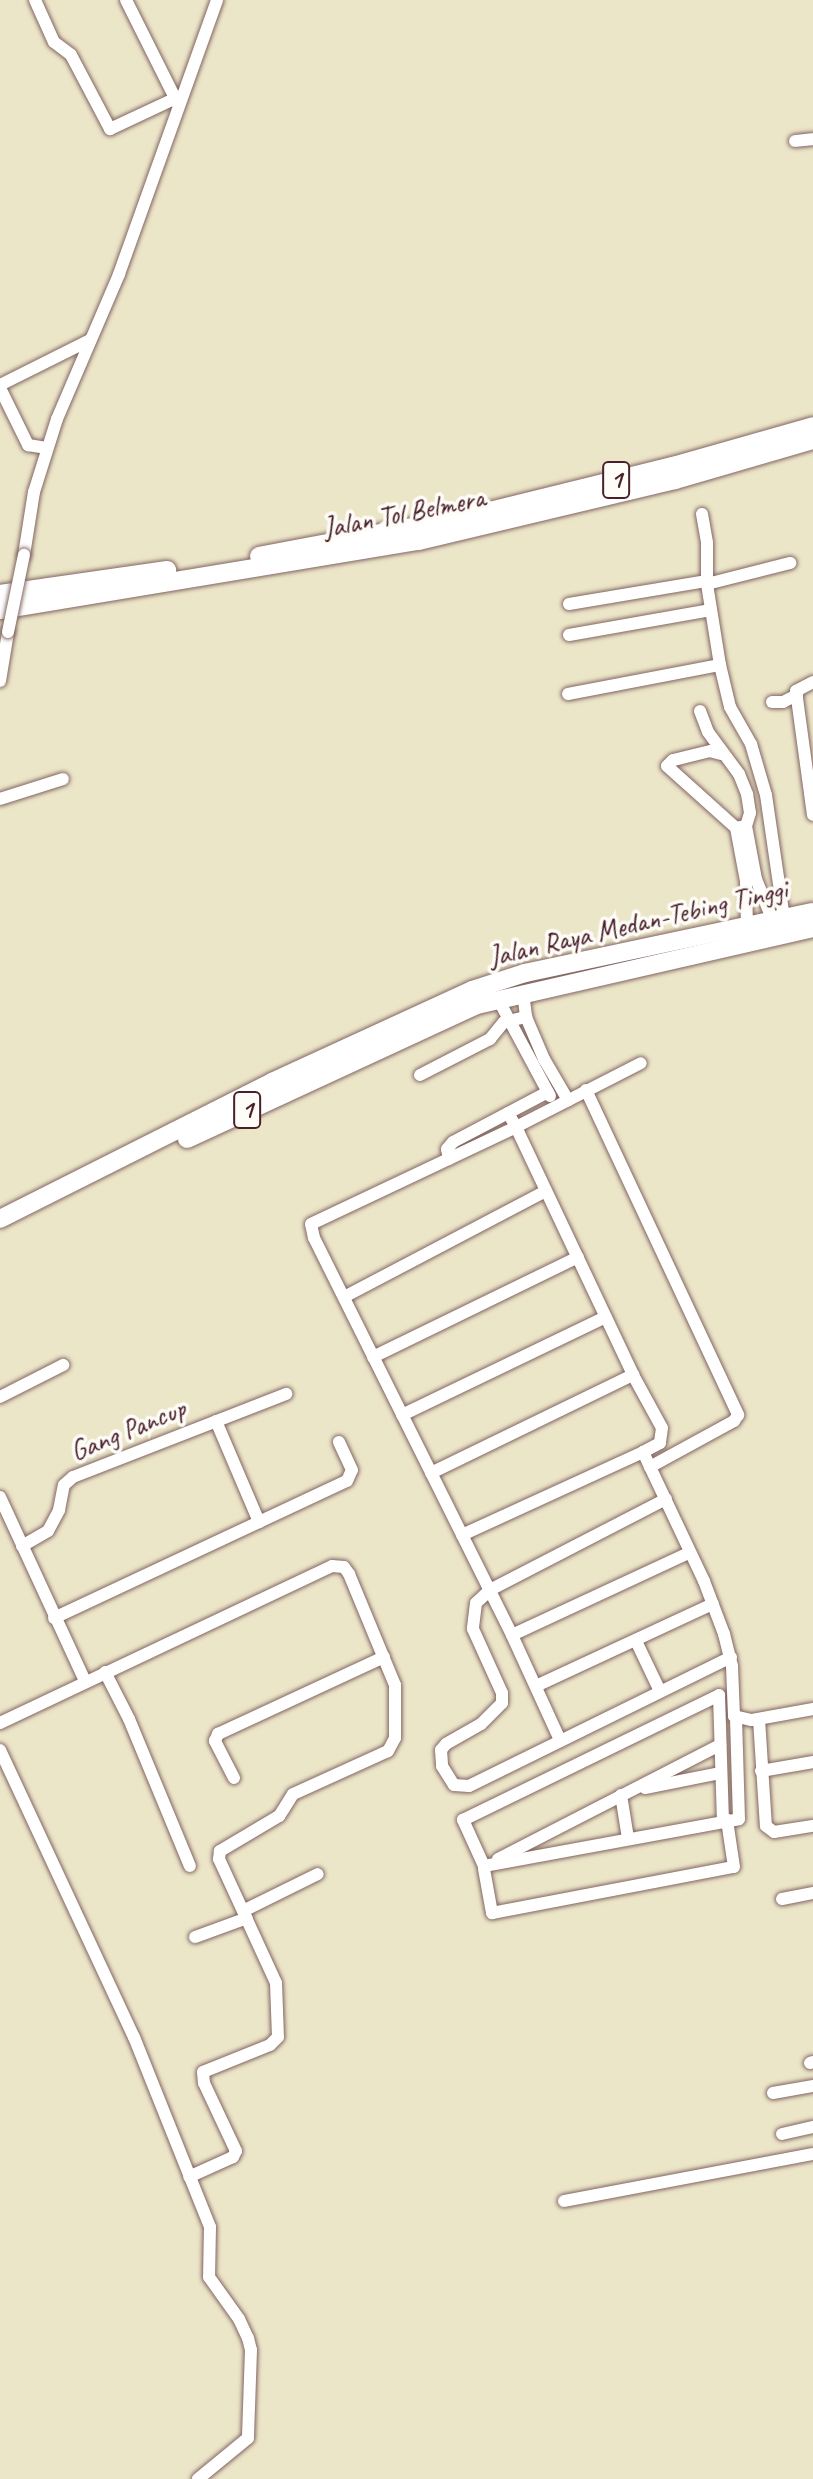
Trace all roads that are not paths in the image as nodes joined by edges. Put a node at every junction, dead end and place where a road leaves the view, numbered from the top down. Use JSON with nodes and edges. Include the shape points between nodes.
{"nodes":[{"id":1,"x":35,"y":0,"type":"edge"},
{"id":2,"x":126,"y":0,"type":"edge"},
{"id":3,"x":217,"y":0,"type":"edge"},
{"id":4,"x":177,"y":102,"type":"junction"},
{"id":5,"x":813,"y":139,"type":"edge"},
{"id":6,"x":795,"y":141,"type":"dead end"},
{"id":7,"x":90,"y":340,"type":"junction"},
{"id":8,"x":0,"y":386,"type":"edge"},
{"id":9,"x":813,"y":426,"type":"edge"},
{"id":10,"x":813,"y":440,"type":"edge"},
{"id":11,"x":47,"y":448,"type":"junction"},
{"id":12,"x":702,"y":514,"type":"dead end"},
{"id":13,"x":346,"y":547,"type":"junction"},
{"id":14,"x":324,"y":551,"type":"junction"},
{"id":15,"x":790,"y":563,"type":"dead end"},
{"id":16,"x":707,"y":582,"type":"junction"},
{"id":17,"x":0,"y":594,"type":"edge"},
{"id":18,"x":569,"y":604,"type":"dead end"},
{"id":19,"x":0,"y":610,"type":"edge"},
{"id":20,"x":711,"y":610,"type":"junction"},
{"id":21,"x":569,"y":635,"type":"dead end"},
{"id":22,"x":720,"y":665,"type":"junction"},
{"id":23,"x":0,"y":681,"type":"edge"},
{"id":24,"x":813,"y":682,"type":"edge"},
{"id":25,"x":568,"y":694,"type":"dead end"},
{"id":26,"x":797,"y":695,"type":"junction"},
{"id":27,"x":772,"y":702,"type":"dead end"},
{"id":28,"x":700,"y":711,"type":"dead end"},
{"id":29,"x":721,"y":754,"type":"junction"},
{"id":30,"x":808,"y":759,"type":"edge"},
{"id":31,"x":63,"y":779,"type":"dead end"},
{"id":32,"x":0,"y":799,"type":"edge"},
{"id":33,"x":813,"y":815,"type":"edge"},
{"id":34,"x":741,"y":827,"type":"junction"},
{"id":35,"x":751,"y":880,"type":"junction"},
{"id":36,"x":813,"y":912,"type":"edge"},
{"id":37,"x":778,"y":920,"type":"junction"},
{"id":38,"x":747,"y":927,"type":"junction"},
{"id":39,"x":813,"y":928,"type":"edge"},
{"id":40,"x":698,"y":946,"type":"junction"},
{"id":41,"x":523,"y":992,"type":"junction"},
{"id":42,"x":498,"y":999,"type":"junction"},
{"id":43,"x":526,"y":1017,"type":"junction"},
{"id":44,"x":510,"y":1020,"type":"junction"},
{"id":45,"x":641,"y":1063,"type":"dead end"},
{"id":46,"x":420,"y":1075,"type":"dead end"},
{"id":47,"x":586,"y":1090,"type":"junction"},
{"id":48,"x":548,"y":1092,"type":"junction"},
{"id":49,"x":568,"y":1100,"type":"junction"},
{"id":50,"x":555,"y":1107,"type":"junction"},
{"id":51,"x":508,"y":1113,"type":"junction"},
{"id":52,"x":516,"y":1127,"type":"junction"},
{"id":53,"x":449,"y":1159,"type":"junction"},
{"id":54,"x":546,"y":1191,"type":"junction"},
{"id":55,"x":0,"y":1219,"type":"edge"},
{"id":56,"x":0,"y":1228,"type":"edge"},
{"id":57,"x":578,"y":1257,"type":"junction"},
{"id":58,"x":344,"y":1297,"type":"junction"},
{"id":59,"x":606,"y":1317,"type":"junction"},
{"id":60,"x":373,"y":1357,"type":"junction"},
{"id":61,"x":63,"y":1365,"type":"dead end"},
{"id":62,"x":633,"y":1375,"type":"junction"},
{"id":63,"x":286,"y":1394,"type":"dead end"},
{"id":64,"x":0,"y":1397,"type":"edge"},
{"id":65,"x":402,"y":1415,"type":"junction"},
{"id":66,"x":216,"y":1421,"type":"junction"},
{"id":67,"x":339,"y":1442,"type":"dead end"},
{"id":68,"x":643,"y":1452,"type":"junction"},
{"id":69,"x":650,"y":1467,"type":"junction"},
{"id":70,"x":431,"y":1473,"type":"junction"},
{"id":71,"x":0,"y":1497,"type":"edge"},
{"id":72,"x":666,"y":1499,"type":"junction"},
{"id":73,"x":259,"y":1522,"type":"junction"},
{"id":74,"x":462,"y":1535,"type":"junction"},
{"id":75,"x":22,"y":1546,"type":"junction"},
{"id":76,"x":689,"y":1553,"type":"junction"},
{"id":77,"x":490,"y":1590,"type":"junction"},
{"id":78,"x":713,"y":1604,"type":"junction"},
{"id":79,"x":54,"y":1618,"type":"junction"},
{"id":80,"x":512,"y":1635,"type":"junction"},
{"id":81,"x":636,"y":1641,"type":"junction"},
{"id":82,"x":384,"y":1657,"type":"junction"},
{"id":83,"x":732,"y":1662,"type":"junction"},
{"id":84,"x":105,"y":1672,"type":"junction"},
{"id":85,"x":85,"y":1681,"type":"junction"},
{"id":86,"x":536,"y":1686,"type":"junction"},
{"id":87,"x":660,"y":1691,"type":"junction"},
{"id":88,"x":813,"y":1709,"type":"edge"},
{"id":89,"x":746,"y":1719,"type":"junction"},
{"id":90,"x":0,"y":1723,"type":"edge"},
{"id":91,"x":560,"y":1740,"type":"junction"},
{"id":92,"x":720,"y":1745,"type":"junction"},
{"id":93,"x":0,"y":1750,"type":"edge"},
{"id":94,"x":813,"y":1762,"type":"edge"},
{"id":95,"x":761,"y":1771,"type":"junction"},
{"id":96,"x":720,"y":1773,"type":"junction"},
{"id":97,"x":234,"y":1778,"type":"dead end"},
{"id":98,"x":624,"y":1793,"type":"junction"},
{"id":99,"x":725,"y":1821,"type":"junction"},
{"id":100,"x":813,"y":1826,"type":"edge"},
{"id":101,"x":628,"y":1838,"type":"junction"},
{"id":102,"x":190,"y":1866,"type":"dead end"},
{"id":103,"x":484,"y":1868,"type":"junction"},
{"id":104,"x":318,"y":1874,"type":"dead end"},
{"id":105,"x":813,"y":1893,"type":"edge"},
{"id":106,"x":782,"y":1899,"type":"dead end"},
{"id":107,"x":246,"y":1914,"type":"junction"},
{"id":108,"x":195,"y":1937,"type":"dead end"},
{"id":109,"x":813,"y":2086,"type":"edge"},
{"id":110,"x":773,"y":2093,"type":"dead end"},
{"id":111,"x":813,"y":2127,"type":"edge"},
{"id":112,"x":782,"y":2134,"type":"dead end"},
{"id":113,"x":813,"y":2154,"type":"edge"},
{"id":114,"x":189,"y":2177,"type":"junction"},
{"id":115,"x":564,"y":2201,"type":"dead end"},
{"id":116,"x":198,"y":2479,"type":"edge"}],
"edges":[{"from":1,"to":4,"type":"street","via":[[54,42],[71,55],[110,129]]},
{"from":2,"to":4,"type":"street"},
{"from":3,"to":4,"type":"street"},
{"from":4,"to":7,"type":"street","via":[[119,274]]},
{"from":5,"to":6,"type":"street"},
{"from":7,"to":8,"type":"street"},
{"from":7,"to":11,"type":"street"},
{"from":8,"to":11,"type":"street","via":[[28,445]]},
{"from":9,"to":13,"type":"highway","name":"Jalan Tol Belmera","number":"1"},
{"from":10,"to":13,"type":"highway","name":"Jalan Tol Belmera","number":"1","via":[[660,484],[419,541]]},
{"from":11,"to":23,"type":"street","bridge":true,"via":[[34,492]]},
{"from":12,"to":16,"type":"street"},
{"from":13,"to":14,"type":"highway","name":"Jalan Tol Belmera","number":"1"},
{"from":14,"to":17,"type":"highway","name":"Jalan Tol Belmera","number":"1"},
{"from":14,"to":19,"type":"highway","name":"Jalan Tol Belmera","number":"1"},
{"from":15,"to":16,"type":"street"},
{"from":16,"to":18,"type":"street"},
{"from":16,"to":20,"type":"street"},
{"from":20,"to":21,"type":"street"},
{"from":20,"to":22,"type":"street"},
{"from":22,"to":25,"type":"street"},
{"from":22,"to":37,"type":"street","via":[[730,707],[751,744],[766,795]]},
{"from":24,"to":26,"type":"street","via":[[799,687]]},
{"from":26,"to":27,"type":"street"},
{"from":26,"to":30,"type":"street"},
{"from":28,"to":29,"type":"street"},
{"from":29,"to":34,"type":"street","via":[[739,774],[747,794],[750,813]]},
{"from":29,"to":34,"type":"street","via":[[700,753],[667,766]]},
{"from":30,"to":33,"type":"street"},
{"from":31,"to":32,"type":"street"},
{"from":34,"to":35,"type":"street"},
{"from":35,"to":37,"type":"street"},
{"from":35,"to":38,"type":"street"},
{"from":36,"to":37,"type":"highway","name":"Jalan Raya Medan-Tebing Tinggi","number":"1"},
{"from":37,"to":38,"type":"highway","name":"Jalan Raya Medan-Tebing Tinggi","number":"1"},
{"from":38,"to":40,"type":"highway","name":"Jalan Raya Medan-Tebing Tinggi","number":"1"},
{"from":39,"to":40,"type":"highway","name":"Jalan Raya Medan-Tebing Tinggi","number":"1"},
{"from":40,"to":41,"type":"highway","name":"Jalan Raya Medan-Tebing Tinggi","number":"1","via":[[677,959]]},
{"from":40,"to":55,"type":"highway","name":"Jalan Raya Medan-Tebing Tinggi","number":"1","via":[[663,945],[525,973],[440,1004]]},
{"from":41,"to":42,"type":"highway","name":"Jalan Raya Medan-Tebing Tinggi","number":"1"},
{"from":41,"to":43,"type":"street"},
{"from":42,"to":44,"type":"street"},
{"from":42,"to":56,"type":"highway","name":"Jalan Raya Medan-Tebing Tinggi","number":"1","via":[[400,1039]]},
{"from":43,"to":44,"type":"street"},
{"from":43,"to":49,"type":"street"},
{"from":44,"to":46,"type":"street","via":[[490,1039]]},
{"from":44,"to":48,"type":"street"},
{"from":45,"to":47,"type":"street"},
{"from":47,"to":49,"type":"street"},
{"from":47,"to":69,"type":"street","via":[[738,1415]]},
{"from":48,"to":50,"type":"street"},
{"from":48,"to":51,"type":"street"},
{"from":49,"to":50,"type":"street"},
{"from":50,"to":52,"type":"street"},
{"from":51,"to":52,"type":"street"},
{"from":51,"to":53,"type":"street","via":[[453,1142],[447,1149]]},
{"from":52,"to":53,"type":"street"},
{"from":52,"to":54,"type":"street"},
{"from":53,"to":58,"type":"street","via":[[311,1224]]},
{"from":54,"to":57,"type":"street"},
{"from":54,"to":58,"type":"street"},
{"from":57,"to":59,"type":"street"},
{"from":57,"to":60,"type":"street"},
{"from":58,"to":60,"type":"street"},
{"from":59,"to":62,"type":"street"},
{"from":59,"to":65,"type":"street"},
{"from":60,"to":65,"type":"street"},
{"from":61,"to":64,"type":"street"},
{"from":62,"to":68,"type":"street","via":[[662,1428],[660,1443]]},
{"from":62,"to":70,"type":"street"},
{"from":63,"to":66,"type":"street","name":"Gang Pancup"},
{"from":65,"to":70,"type":"street"},
{"from":66,"to":73,"type":"street"},
{"from":66,"to":75,"type":"street","name":"Gang Pancup","via":[[73,1477],[64,1485],[48,1531]]},
{"from":67,"to":73,"type":"street","via":[[352,1478]]},
{"from":68,"to":69,"type":"street"},
{"from":68,"to":74,"type":"street"},
{"from":69,"to":72,"type":"street"},
{"from":70,"to":74,"type":"street"},
{"from":71,"to":75,"type":"street"},
{"from":72,"to":76,"type":"street"},
{"from":72,"to":77,"type":"street"},
{"from":73,"to":79,"type":"street"},
{"from":74,"to":77,"type":"street"},
{"from":75,"to":79,"type":"street"},
{"from":76,"to":78,"type":"street"},
{"from":76,"to":80,"type":"street"},
{"from":77,"to":80,"type":"street"},
{"from":77,"to":91,"type":"street","via":[[476,1603],[471,1621],[502,1703],[441,1750],[447,1779],[460,1788],[469,1786]]},
{"from":78,"to":81,"type":"street"},
{"from":78,"to":83,"type":"street"},
{"from":79,"to":85,"type":"street"},
{"from":80,"to":86,"type":"street"},
{"from":81,"to":86,"type":"street"},
{"from":81,"to":87,"type":"street"},
{"from":82,"to":84,"type":"street","via":[[349,1574],[336,1565]]},
{"from":82,"to":97,"type":"street","via":[[218,1734],[215,1741]]},
{"from":82,"to":107,"type":"street","via":[[397,1694],[392,1747],[293,1794],[279,1816],[222,1848],[219,1859]]},
{"from":83,"to":87,"type":"street"},
{"from":83,"to":89,"type":"street"},
{"from":84,"to":85,"type":"street"},
{"from":84,"to":102,"type":"street"},
{"from":85,"to":90,"type":"street"},
{"from":86,"to":91,"type":"street"},
{"from":87,"to":91,"type":"street"},
{"from":88,"to":89,"type":"street"},
{"from":89,"to":95,"type":"street"},
{"from":89,"to":99,"type":"street","via":[[739,1819]]},
{"from":92,"to":96,"type":"street"},
{"from":92,"to":98,"type":"street"},
{"from":92,"to":103,"type":"street","via":[[719,1695],[463,1820]]},
{"from":93,"to":114,"type":"street","via":[[118,2000]]},
{"from":94,"to":95,"type":"street"},
{"from":95,"to":100,"type":"street","via":[[767,1829]]},
{"from":96,"to":98,"type":"street"},
{"from":96,"to":99,"type":"street"},
{"from":98,"to":101,"type":"street"},
{"from":98,"to":103,"type":"street"},
{"from":99,"to":101,"type":"street"},
{"from":99,"to":103,"type":"street","via":[[734,1867],[492,1913]]},
{"from":101,"to":103,"type":"street"},
{"from":104,"to":107,"type":"street"},
{"from":105,"to":106,"type":"street"},
{"from":107,"to":108,"type":"street"},
{"from":107,"to":114,"type":"street","via":[[276,1983],[278,2037],[203,2072],[236,2151]]},
{"from":109,"to":110,"type":"street"},
{"from":111,"to":112,"type":"street"},
{"from":113,"to":115,"type":"street"},
{"from":114,"to":116,"type":"street","via":[[210,2227],[209,2277],[244,2327],[251,2350],[248,2438]]}]}
